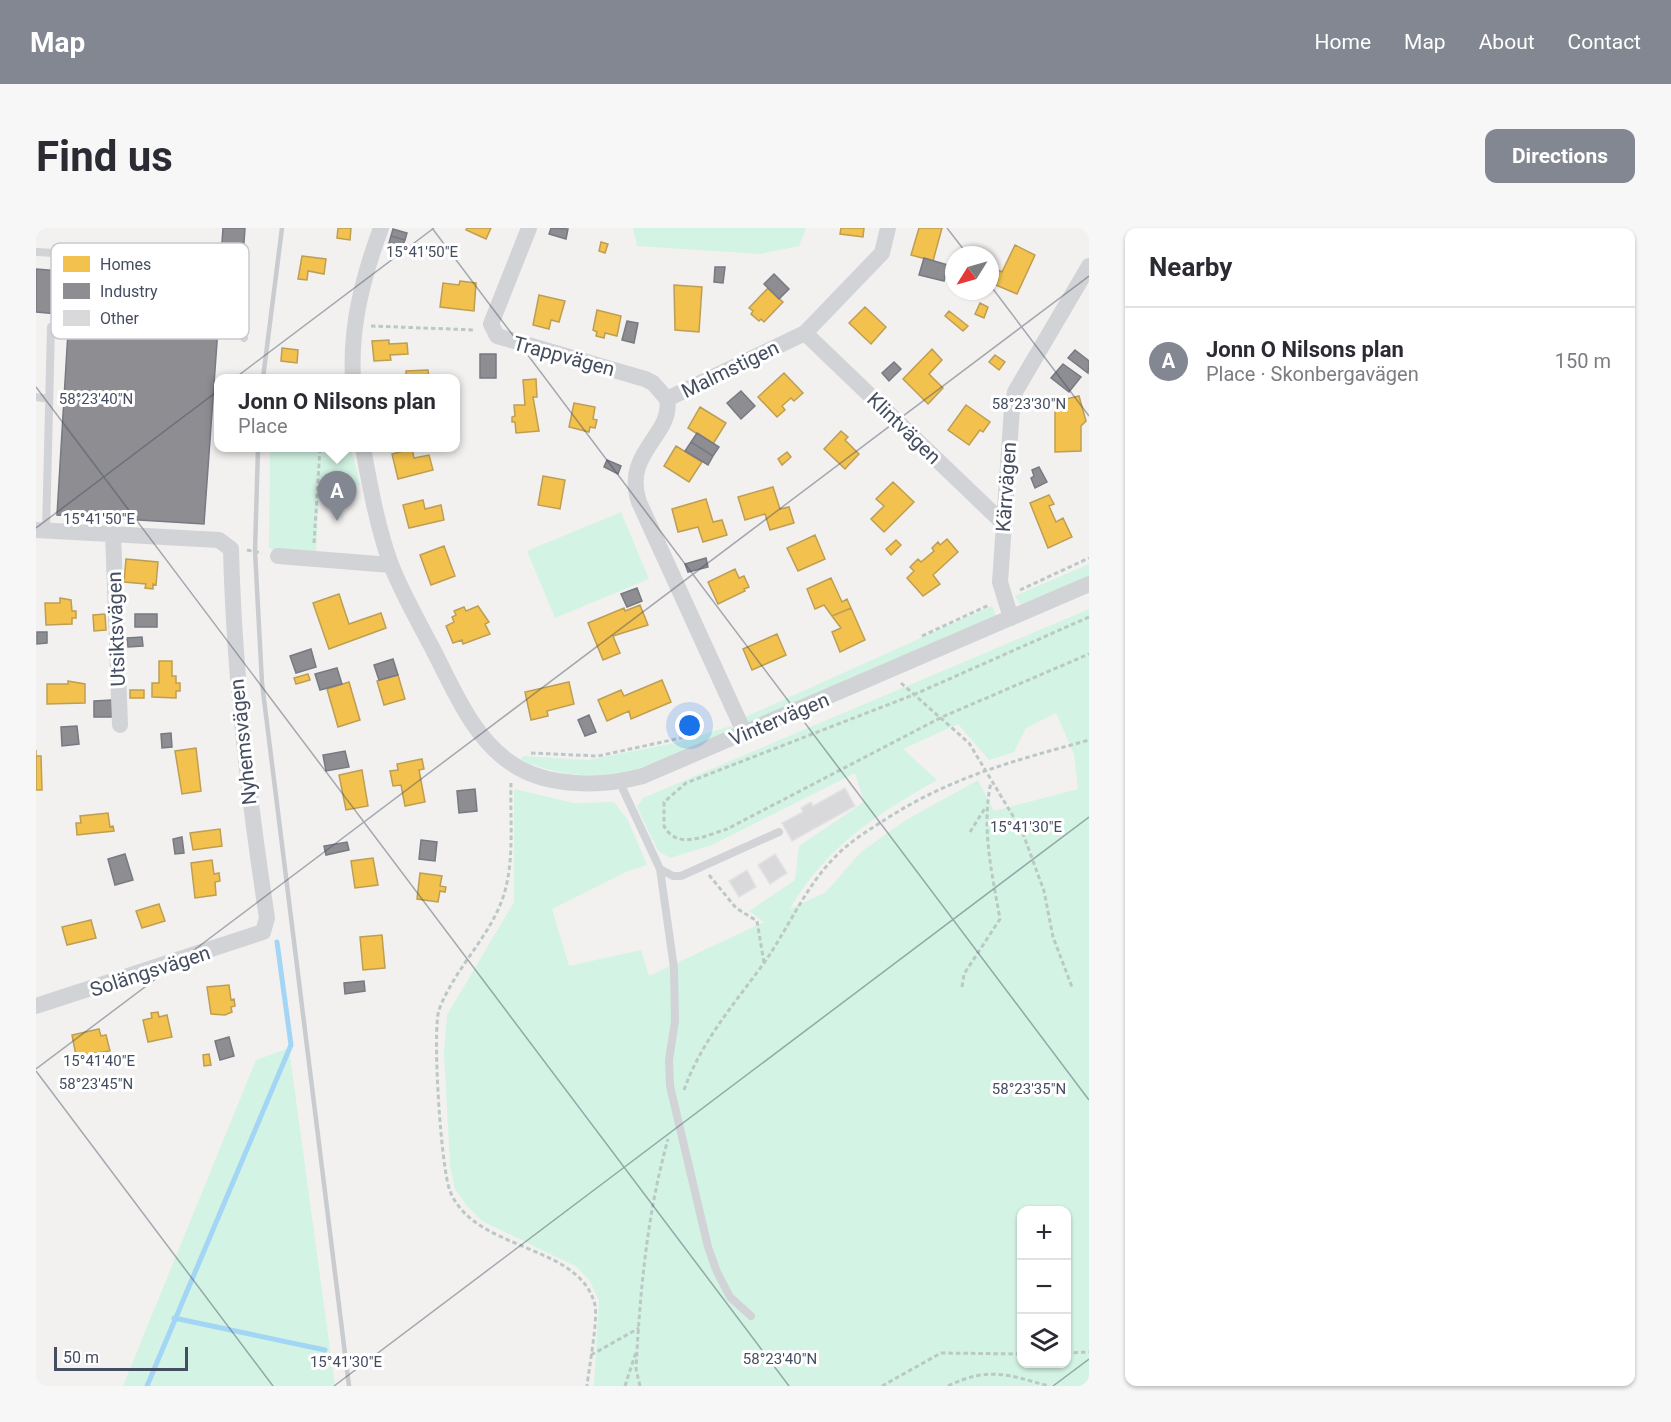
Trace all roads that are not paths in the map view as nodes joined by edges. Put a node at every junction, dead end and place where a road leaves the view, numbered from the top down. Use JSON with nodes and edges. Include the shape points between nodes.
{"nodes":[{"id":1,"x":381,"y":228,"type":"edge"},
{"id":2,"x":529,"y":228,"type":"edge"},
{"id":3,"x":888,"y":228,"type":"edge"},
{"id":4,"x":36,"y":252,"type":"edge"},
{"id":5,"x":51,"y":253,"type":"edge"},
{"id":6,"x":1089,"y":266,"type":"edge"},
{"id":7,"x":51,"y":327,"type":"dead end"},
{"id":8,"x":805,"y":333,"type":"junction"},
{"id":9,"x":353,"y":374,"type":"edge"},
{"id":10,"x":36,"y":398,"type":"edge"},
{"id":11,"x":48,"y":399,"type":"junction"},
{"id":12,"x":667,"y":399,"type":"junction"},
{"id":13,"x":364,"y":452,"type":"edge"},
{"id":14,"x":1004,"y":524,"type":"junction"},
{"id":15,"x":41,"y":531,"type":"edge"},
{"id":16,"x":112,"y":533,"type":"junction"},
{"id":17,"x":278,"y":556,"type":"road end"},
{"id":18,"x":391,"y":565,"type":"junction"},
{"id":19,"x":1089,"y":584,"type":"edge"},
{"id":20,"x":1011,"y":618,"type":"junction"},
{"id":21,"x":120,"y":725,"type":"dead end"},
{"id":22,"x":745,"y":734,"type":"junction"},
{"id":23,"x":620,"y":783,"type":"junction"},
{"id":24,"x":779,"y":832,"type":"dead end"},
{"id":25,"x":660,"y":869,"type":"junction"},
{"id":26,"x":262,"y":932,"type":"joint"},
{"id":27,"x":36,"y":1006,"type":"edge"},
{"id":28,"x":751,"y":1316,"type":"dead end"}],
"edges":[{"from":1,"to":9,"type":"street","via":[[360,292]]},
{"from":2,"to":12,"type":"street","name":"Trappvägen","via":[[493,318],[492,330],[502,339],[645,379]]},
{"from":3,"to":8,"type":"street","name":"Malmstigen","via":[[882,253]]},
{"from":4,"to":5,"type":"lane"},
{"from":6,"to":14,"type":"street","name":"Kärrvägen","via":[[1015,392]]},
{"from":7,"to":11,"type":"lane"},
{"from":8,"to":12,"type":"street","name":"Malmstigen"},
{"from":8,"to":14,"type":"street","name":"Klintvägen"},
{"from":10,"to":11,"type":"lane"},
{"from":11,"to":15,"type":"lane"},
{"from":12,"to":22,"type":"street","name":"Malmstigen","via":[[668,414],[636,468],[635,492]]},
{"from":13,"to":18,"type":"street","name":"Vintervägen","via":[[379,529]]},
{"from":14,"to":20,"type":"street","name":"Kärrvägen","via":[[1000,582]]},
{"from":15,"to":16,"type":"street"},
{"from":16,"to":21,"type":"street","name":"Utsiktsvägen"},
{"from":16,"to":26,"type":"street","name":"Nyhemsvägen","via":[[219,540],[231,549],[242,739],[267,918]]},
{"from":17,"to":18,"type":"street"},
{"from":18,"to":23,"type":"street","name":"Vintervägen","via":[[469,716],[487,742],[512,764],[541,777]]},
{"from":19,"to":20,"type":"street","name":"Vintervägen"},
{"from":20,"to":22,"type":"street","name":"Vintervägen"},
{"from":22,"to":23,"type":"street","name":"Vintervägen"},
{"from":23,"to":25,"type":"lane"},
{"from":24,"to":25,"type":"lane","via":[[681,876]]},
{"from":25,"to":28,"type":"lane","via":[[674,968],[670,1086],[708,1247],[721,1284],[730,1298]]},
{"from":26,"to":27,"type":"street","name":"Solängsvägen"}]}
